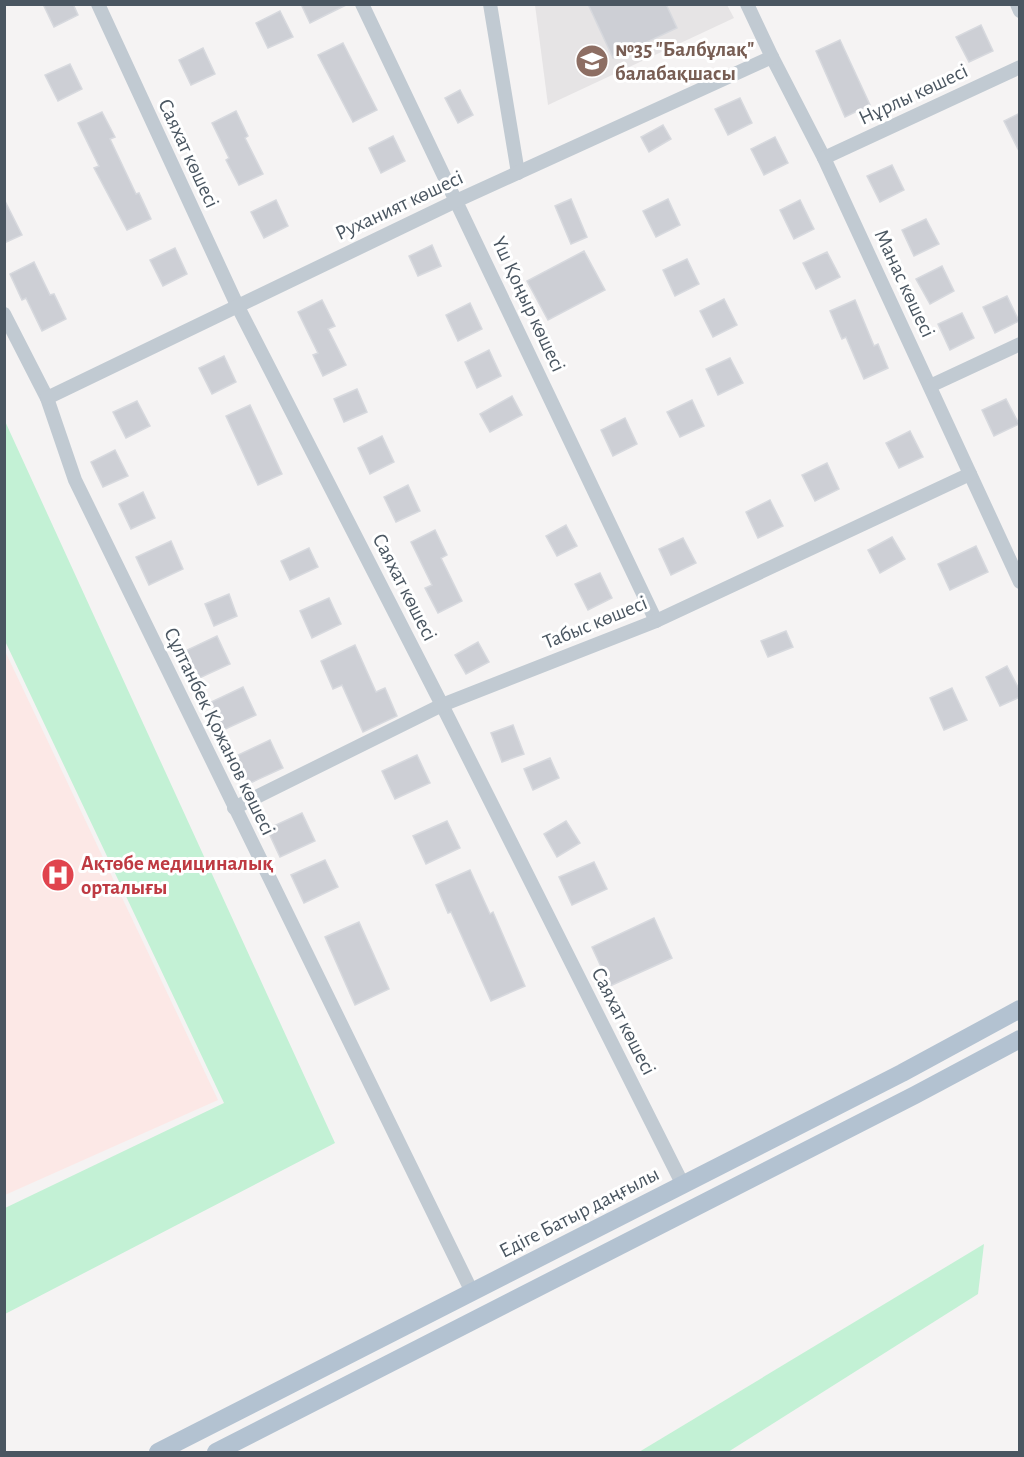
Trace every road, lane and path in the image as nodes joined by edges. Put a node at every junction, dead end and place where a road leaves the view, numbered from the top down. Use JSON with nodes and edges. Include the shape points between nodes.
{"nodes":[{"id":1,"x":98,"y":4,"type":"edge"},
{"id":2,"x":362,"y":4,"type":"edge"},
{"id":3,"x":490,"y":4,"type":"edge"},
{"id":4,"x":747,"y":4,"type":"edge"},
{"id":5,"x":1017,"y":4,"type":"edge"},
{"id":6,"x":1020,"y":11,"type":"edge"},
{"id":7,"x":772,"y":57,"type":"junction"},
{"id":8,"x":1020,"y":67,"type":"edge"},
{"id":9,"x":824,"y":158,"type":"junction"},
{"id":10,"x":518,"y":173,"type":"junction"},
{"id":11,"x":456,"y":201,"type":"junction"},
{"id":12,"x":237,"y":305,"type":"junction"},
{"id":13,"x":4,"y":314,"type":"edge"},
{"id":14,"x":1020,"y":344,"type":"edge"},
{"id":15,"x":930,"y":387,"type":"junction"},
{"id":16,"x":47,"y":398,"type":"junction"},
{"id":17,"x":970,"y":474,"type":"junction"},
{"id":18,"x":1020,"y":582,"type":"edge"},
{"id":19,"x":657,"y":621,"type":"junction"},
{"id":20,"x":442,"y":705,"type":"junction"},
{"id":21,"x":234,"y":808,"type":"junction"},
{"id":22,"x":1020,"y":1009,"type":"edge"},
{"id":23,"x":1020,"y":1039,"type":"edge"},
{"id":24,"x":683,"y":1185,"type":"junction"},
{"id":25,"x":472,"y":1292,"type":"junction"},
{"id":26,"x":158,"y":1452,"type":"edge"},
{"id":27,"x":216,"y":1452,"type":"edge"}],
"edges":[{"from":1,"to":12,"type":"street","name":"Саяхат көшесі"},
{"from":2,"to":11,"type":"street","name":"Үш Қоңыр көшесі"},
{"from":3,"to":10,"type":"street"},
{"from":4,"to":7,"type":"street","name":"Манас көшесі"},
{"from":5,"to":6,"type":"street"},
{"from":7,"to":9,"type":"street","name":"Манас көшесі"},
{"from":7,"to":10,"type":"street","name":"Руханият көшесі"},
{"from":8,"to":9,"type":"street","name":"Нұрлы көшесі"},
{"from":9,"to":15,"type":"street","name":"Манас көшесі"},
{"from":10,"to":11,"type":"street","name":"Руханият көшесі"},
{"from":11,"to":12,"type":"street","name":"Руханият көшесі"},
{"from":11,"to":19,"type":"street","name":"Үш Қоңыр көшесі"},
{"from":12,"to":16,"type":"street","name":"Руханият көшесі"},
{"from":12,"to":20,"type":"street","name":"Саяхат көшесі"},
{"from":13,"to":16,"type":"street","name":"Сұлтанбек Қожанов көшесі"},
{"from":14,"to":15,"type":"street"},
{"from":15,"to":17,"type":"street","name":"Манас көшесі"},
{"from":16,"to":21,"type":"street","name":"Сұлтанбек Қожанов көшесі","via":[[75,480]]},
{"from":17,"to":18,"type":"street","name":"Манас көшесі"},
{"from":17,"to":19,"type":"street","name":"Табыс көшесі"},
{"from":19,"to":20,"type":"street","name":"Табыс көшесі"},
{"from":20,"to":21,"type":"street","name":"Табыс көшесі"},
{"from":20,"to":24,"type":"street","name":"Саяхат көшесі"},
{"from":21,"to":25,"type":"street","name":"Сұлтанбек Қожанов көшесі"},
{"from":22,"to":24,"type":"main road","name":"Едіге Батыр даңғылы"},
{"from":23,"to":27,"type":"main road"},
{"from":24,"to":25,"type":"main road","name":"Едіге Батыр даңғылы"},
{"from":25,"to":26,"type":"main road","name":"Едіге Батыр даңғылы"}]}
